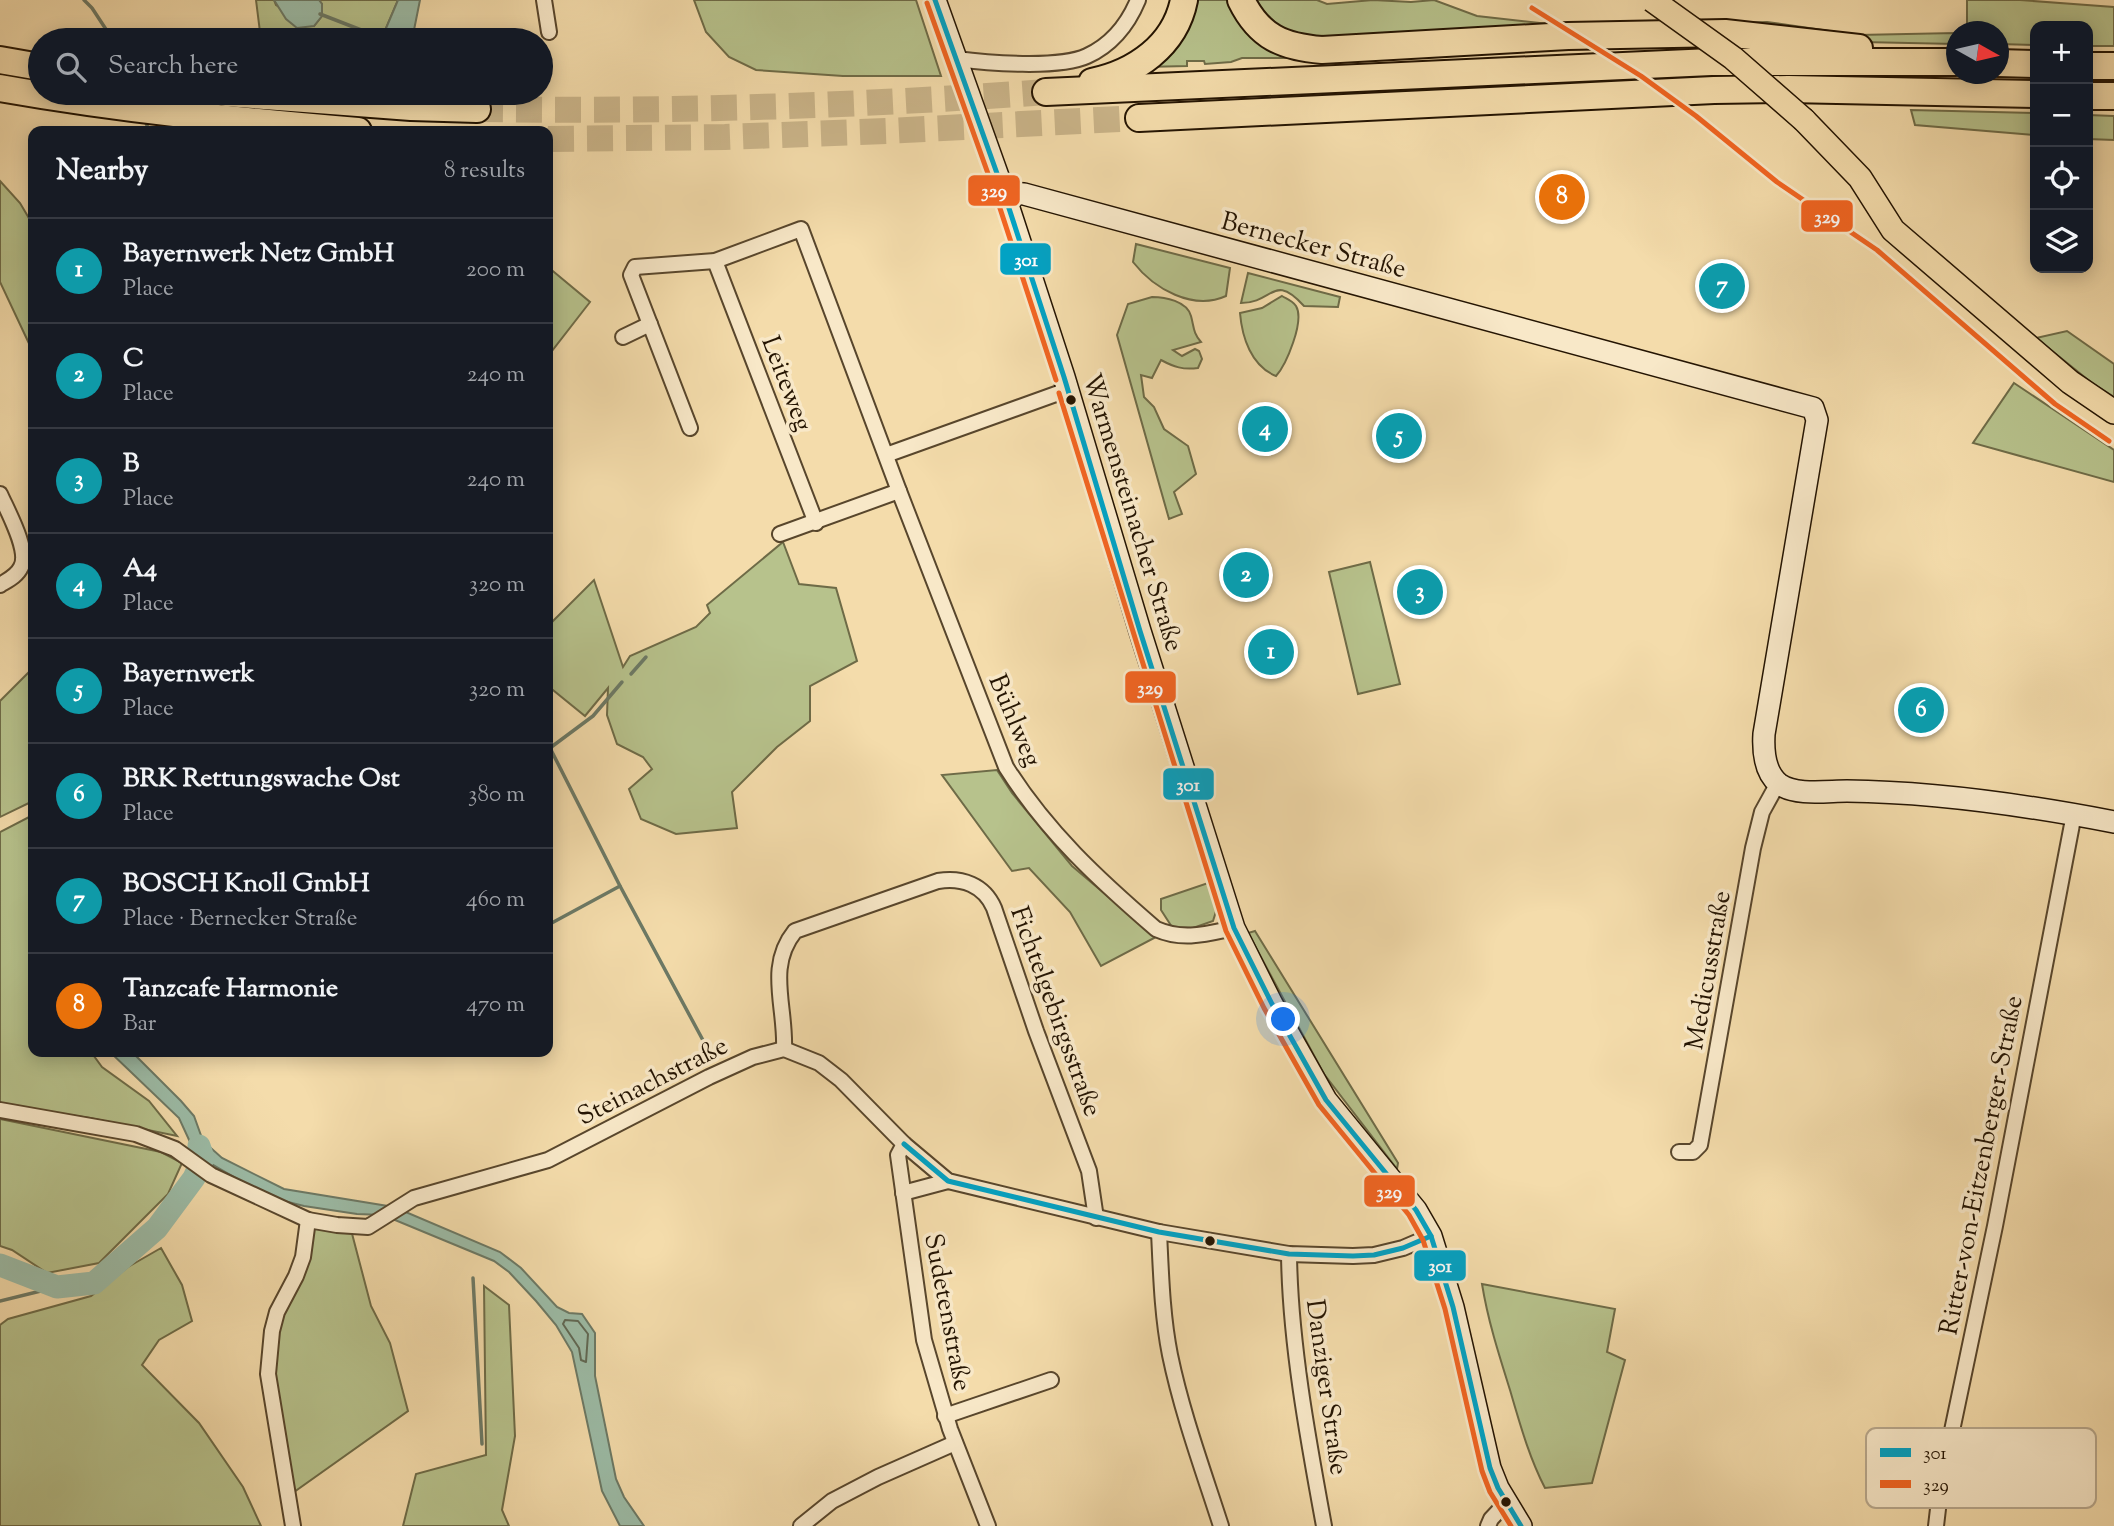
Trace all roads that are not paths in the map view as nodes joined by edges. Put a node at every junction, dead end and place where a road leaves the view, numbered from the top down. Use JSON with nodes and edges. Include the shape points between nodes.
{"nodes":[{"id":1,"x":544,"y":0,"type":"edge"},
{"id":2,"x":935,"y":0,"type":"edge"},
{"id":3,"x":1138,"y":0,"type":"edge"},
{"id":4,"x":1184,"y":0,"type":"edge"},
{"id":5,"x":1241,"y":0,"type":"edge"},
{"id":6,"x":1651,"y":0,"type":"edge"},
{"id":7,"x":549,"y":28,"type":"edge"},
{"id":8,"x":956,"y":59,"type":"junction"},
{"id":9,"x":0,"y":60,"type":"edge"},
{"id":10,"x":1904,"y":60,"type":"junction"},
{"id":11,"x":1946,"y":62,"type":"edge"},
{"id":12,"x":2009,"y":63,"type":"edge"},
{"id":13,"x":2030,"y":64,"type":"edge"},
{"id":14,"x":28,"y":65,"type":"edge"},
{"id":15,"x":2093,"y":66,"type":"edge"},
{"id":16,"x":2114,"y":66,"type":"edge"},
{"id":17,"x":0,"y":88,"type":"edge"},
{"id":18,"x":28,"y":92,"type":"edge"},
{"id":19,"x":2030,"y":94,"type":"edge"},
{"id":20,"x":2093,"y":96,"type":"edge"},
{"id":21,"x":2114,"y":96,"type":"edge"},
{"id":22,"x":106,"y":105,"type":"edge"},
{"id":23,"x":384,"y":105,"type":"edge"},
{"id":24,"x":477,"y":109,"type":"tunnel mouth"},
{"id":25,"x":1139,"y":118,"type":"tunnel mouth"},
{"id":26,"x":291,"y":126,"type":"edge"},
{"id":27,"x":1004,"y":193,"type":"junction"},
{"id":28,"x":715,"y":261,"type":"junction"},
{"id":29,"x":650,"y":324,"type":"junction"},
{"id":30,"x":623,"y":337,"type":"dead end"},
{"id":31,"x":1067,"y":390,"type":"junction"},
{"id":32,"x":2114,"y":412,"type":"edge"},
{"id":33,"x":690,"y":428,"type":"dead end"},
{"id":34,"x":886,"y":455,"type":"junction"},
{"id":35,"x":899,"y":491,"type":"junction"},
{"id":36,"x":0,"y":494,"type":"edge"},
{"id":37,"x":816,"y":523,"type":"junction"},
{"id":38,"x":780,"y":534,"type":"dead end"},
{"id":39,"x":0,"y":584,"type":"edge"},
{"id":40,"x":1778,"y":783,"type":"junction"},
{"id":41,"x":2074,"y":814,"type":"junction"},
{"id":42,"x":2114,"y":822,"type":"edge"},
{"id":43,"x":1234,"y":928,"type":"junction"},
{"id":44,"x":784,"y":1049,"type":"junction"},
{"id":45,"x":0,"y":1110,"type":"edge"},
{"id":46,"x":904,"y":1144,"type":"junction"},
{"id":47,"x":1679,"y":1152,"type":"dead end"},
{"id":48,"x":948,"y":1181,"type":"junction"},
{"id":49,"x":903,"y":1194,"type":"junction"},
{"id":50,"x":1096,"y":1218,"type":"junction"},
{"id":51,"x":308,"y":1220,"type":"junction"},
{"id":52,"x":1159,"y":1232,"type":"junction"},
{"id":53,"x":1431,"y":1236,"type":"junction"},
{"id":54,"x":1289,"y":1254,"type":"junction"},
{"id":55,"x":1051,"y":1380,"type":"dead end"},
{"id":56,"x":945,"y":1416,"type":"junction"},
{"id":57,"x":1953,"y":1428,"type":"edge"},
{"id":58,"x":955,"y":1443,"type":"junction"},
{"id":59,"x":1506,"y":1503,"type":"junction"},
{"id":60,"x":1938,"y":1508,"type":"edge"},
{"id":61,"x":293,"y":1526,"type":"edge"},
{"id":62,"x":801,"y":1526,"type":"edge"},
{"id":63,"x":988,"y":1526,"type":"edge"},
{"id":64,"x":1221,"y":1526,"type":"edge"},
{"id":65,"x":1324,"y":1526,"type":"edge"},
{"id":66,"x":1488,"y":1526,"type":"edge"},
{"id":67,"x":1521,"y":1526,"type":"edge"},
{"id":68,"x":1936,"y":1526,"type":"edge"}],
"edges":[{"from":1,"to":7,"type":"street"},
{"from":2,"to":8,"type":"street"},
{"from":3,"to":8,"type":"street","via":[[1124,26],[1106,45],[1085,57],[1018,63]]},
{"from":4,"to":10,"type":"highway","via":[[1178,20],[1148,59],[1104,79],[1046,92],[1711,62]]},
{"from":5,"to":10,"type":"highway","via":[[1265,33],[1314,49],[1725,33],[1862,48]]},
{"from":6,"to":32,"type":"main road","bridge":true,"via":[[1733,58],[1804,120],[1860,178],[1893,230],[2070,382]]},
{"from":8,"to":27,"type":"street"},
{"from":9,"to":14,"type":"highway"},
{"from":10,"to":11,"type":"highway"},
{"from":12,"to":13,"type":"highway"},
{"from":15,"to":16,"type":"highway"},
{"from":17,"to":18,"type":"highway"},
{"from":19,"to":25,"type":"highway","via":[[1727,90]]},
{"from":20,"to":21,"type":"highway"},
{"from":22,"to":26,"type":"highway"},
{"from":23,"to":24,"type":"highway"},
{"from":27,"to":31,"type":"street","name":"Warmensteinacher Straße"},
{"from":27,"to":40,"type":"street","name":"Bernecker Straße","via":[[1024,194],[1808,406],[1816,412],[1764,741],[1765,762]]},
{"from":28,"to":29,"type":"street","via":[[635,267],[631,275]]},
{"from":28,"to":34,"type":"street","name":"Bühlweg","via":[[802,229]]},
{"from":28,"to":37,"type":"street","name":"Leiteweg"},
{"from":29,"to":30,"type":"street"},
{"from":29,"to":33,"type":"street"},
{"from":31,"to":34,"type":"street"},
{"from":31,"to":43,"type":"street","name":"Warmensteinacher Straße"},
{"from":34,"to":35,"type":"street","name":"Bühlweg"},
{"from":35,"to":37,"type":"street"},
{"from":35,"to":43,"type":"street","name":"Bühlweg","via":[[1002,758],[1024,795],[1080,862],[1156,929],[1187,937]]},
{"from":36,"to":39,"type":"street","via":[[23,551],[23,566]]},
{"from":37,"to":38,"type":"street"},
{"from":40,"to":41,"type":"street","via":[[1800,790],[1947,796]]},
{"from":40,"to":47,"type":"street","name":"Medicusstraße","via":[[1762,812],[1753,848],[1700,1145],[1693,1152]]},
{"from":41,"to":42,"type":"street"},
{"from":41,"to":57,"type":"street","name":"Ritter-von-Eitzenberger-Straße"},
{"from":43,"to":53,"type":"street","name":"Warmensteinacher Straße","via":[[1326,1100],[1416,1210]]},
{"from":44,"to":46,"type":"street","via":[[819,1063],[841,1080]]},
{"from":44,"to":50,"type":"street","name":"Fichtelgebirgsstraße","via":[[779,961],[795,931],[938,881],[976,886],[993,908],[1089,1171]]},
{"from":44,"to":51,"type":"street","name":"Steinachstraße","via":[[754,1056],[709,1077],[548,1160],[414,1198],[368,1227]]},
{"from":45,"to":51,"type":"street","name":"Steinachstraße","via":[[136,1134],[175,1149],[211,1175]]},
{"from":46,"to":48,"type":"street"},
{"from":46,"to":49,"type":"street","name":"Sudetenstraße","via":[[898,1155]]},
{"from":48,"to":49,"type":"street"},
{"from":48,"to":50,"type":"street"},
{"from":49,"to":56,"type":"street","name":"Sudetenstraße","via":[[924,1340]]},
{"from":50,"to":52,"type":"street"},
{"from":51,"to":61,"type":"street","via":[[303,1257],[272,1331],[268,1374]]},
{"from":52,"to":54,"type":"street"},
{"from":52,"to":64,"type":"street","via":[[1170,1356]]},
{"from":53,"to":54,"type":"street","via":[[1374,1255]]},
{"from":53,"to":59,"type":"street","name":"Warmensteinacher Straße","via":[[1453,1307],[1483,1442]]},
{"from":54,"to":65,"type":"street","name":"Danziger Straße","via":[[1301,1383]]},
{"from":55,"to":56,"type":"street"},
{"from":56,"to":58,"type":"street","name":"Sudetenstraße"},
{"from":58,"to":62,"type":"street","via":[[832,1501]]},
{"from":58,"to":63,"type":"street","name":"Sudetenstraße"},
{"from":59,"to":66,"type":"street"},
{"from":59,"to":67,"type":"street","name":"Warmensteinacher Straße"},
{"from":60,"to":68,"type":"street","name":"Ritter-von-Eitzenberger-Straße"}]}
